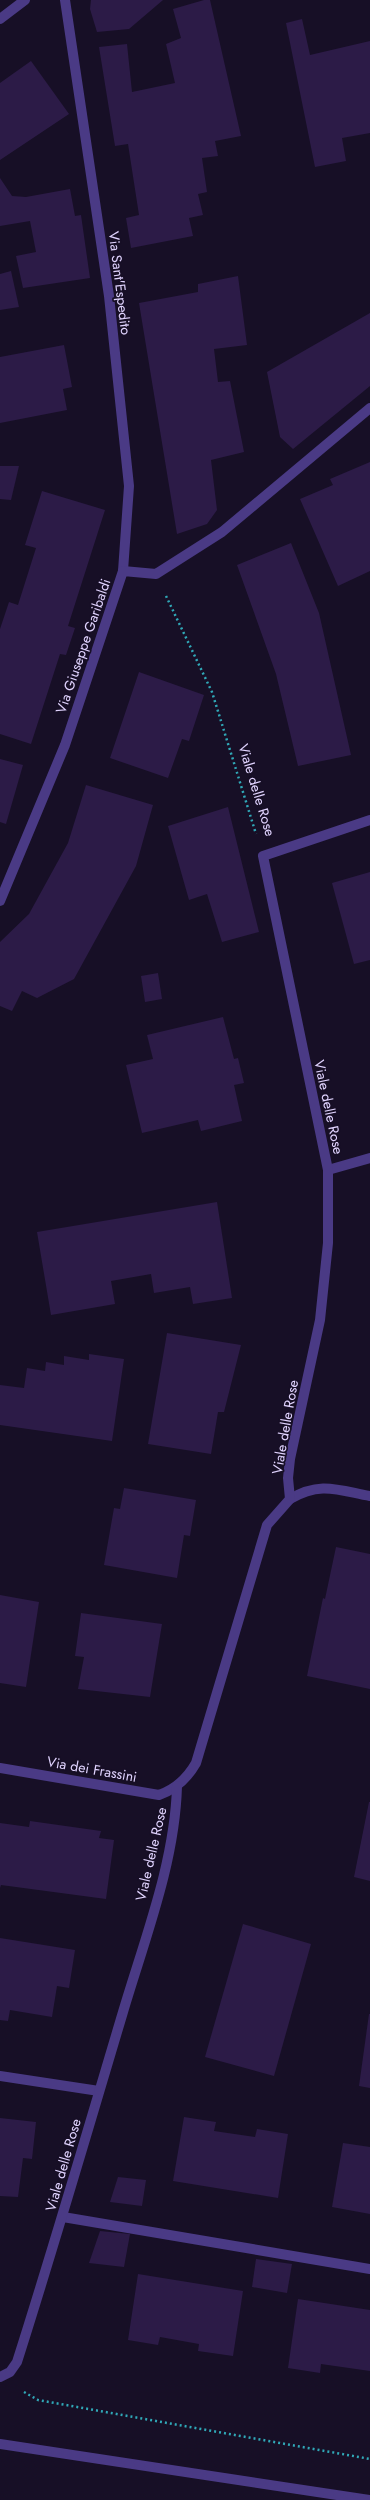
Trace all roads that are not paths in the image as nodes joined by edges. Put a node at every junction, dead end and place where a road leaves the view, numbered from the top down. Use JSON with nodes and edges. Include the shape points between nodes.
{"nodes":[{"id":1,"x":25,"y":0,"type":"edge"},
{"id":2,"x":65,"y":0,"type":"edge"},
{"id":3,"x":0,"y":19,"type":"edge"},
{"id":4,"x":370,"y":408,"type":"edge"},
{"id":5,"x":123,"y":570,"type":"junction"},
{"id":6,"x":370,"y":820,"type":"edge"},
{"id":7,"x":0,"y":901,"type":"edge"},
{"id":8,"x":370,"y":1158,"type":"edge"},
{"id":9,"x":328,"y":1170,"type":"junction"},
{"id":10,"x":370,"y":1496,"type":"edge"},
{"id":11,"x":290,"y":1499,"type":"junction"},
{"id":12,"x":0,"y":1768,"type":"edge"},
{"id":13,"x":178,"y":1786,"type":"junction"},
{"id":14,"x":0,"y":2076,"type":"edge"},
{"id":15,"x":99,"y":2091,"type":"junction"},
{"id":16,"x":63,"y":2217,"type":"junction"},
{"id":17,"x":370,"y":2268,"type":"edge"},
{"id":18,"x":0,"y":2377,"type":"edge"},
{"id":19,"x":0,"y":2444,"type":"edge"},
{"id":20,"x":370,"y":2500,"type":"edge"}],
"edges":[{"from":1,"to":3,"type":"street"},
{"from":2,"to":5,"type":"street","name":"Via Sant'Espedito","via":[[109,296],[129,486]]},
{"from":4,"to":5,"type":"street","name":"Via Giuseppe Garibaldi","via":[[222,532],[156,574]]},
{"from":5,"to":7,"type":"street","name":"Via Giuseppe Garibaldi","via":[[65,745]]},
{"from":6,"to":9,"type":"street","name":"Viale delle Rose","via":[[263,856]]},
{"from":8,"to":9,"type":"street"},
{"from":9,"to":11,"type":"street","name":"Viale delle Rose","via":[[328,1243],[320,1320],[290,1459]]},
{"from":10,"to":11,"type":"street","via":[[321,1487],[305,1490]]},
{"from":11,"to":13,"type":"street","via":[[267,1525],[196,1763]]},
{"from":12,"to":13,"type":"street","name":"Via dei Frassini","via":[[159,1795]]},
{"from":13,"to":15,"type":"street","name":"Viale delle Rose","via":[[176,1820],[158,1895]]},
{"from":14,"to":15,"type":"street"},
{"from":15,"to":16,"type":"street","name":"Viale delle Rose"},
{"from":16,"to":17,"type":"street"},
{"from":16,"to":18,"type":"street","name":"Viale delle Rose","via":[[17,2362],[10,2372]]},
{"from":19,"to":20,"type":"street"}]}
